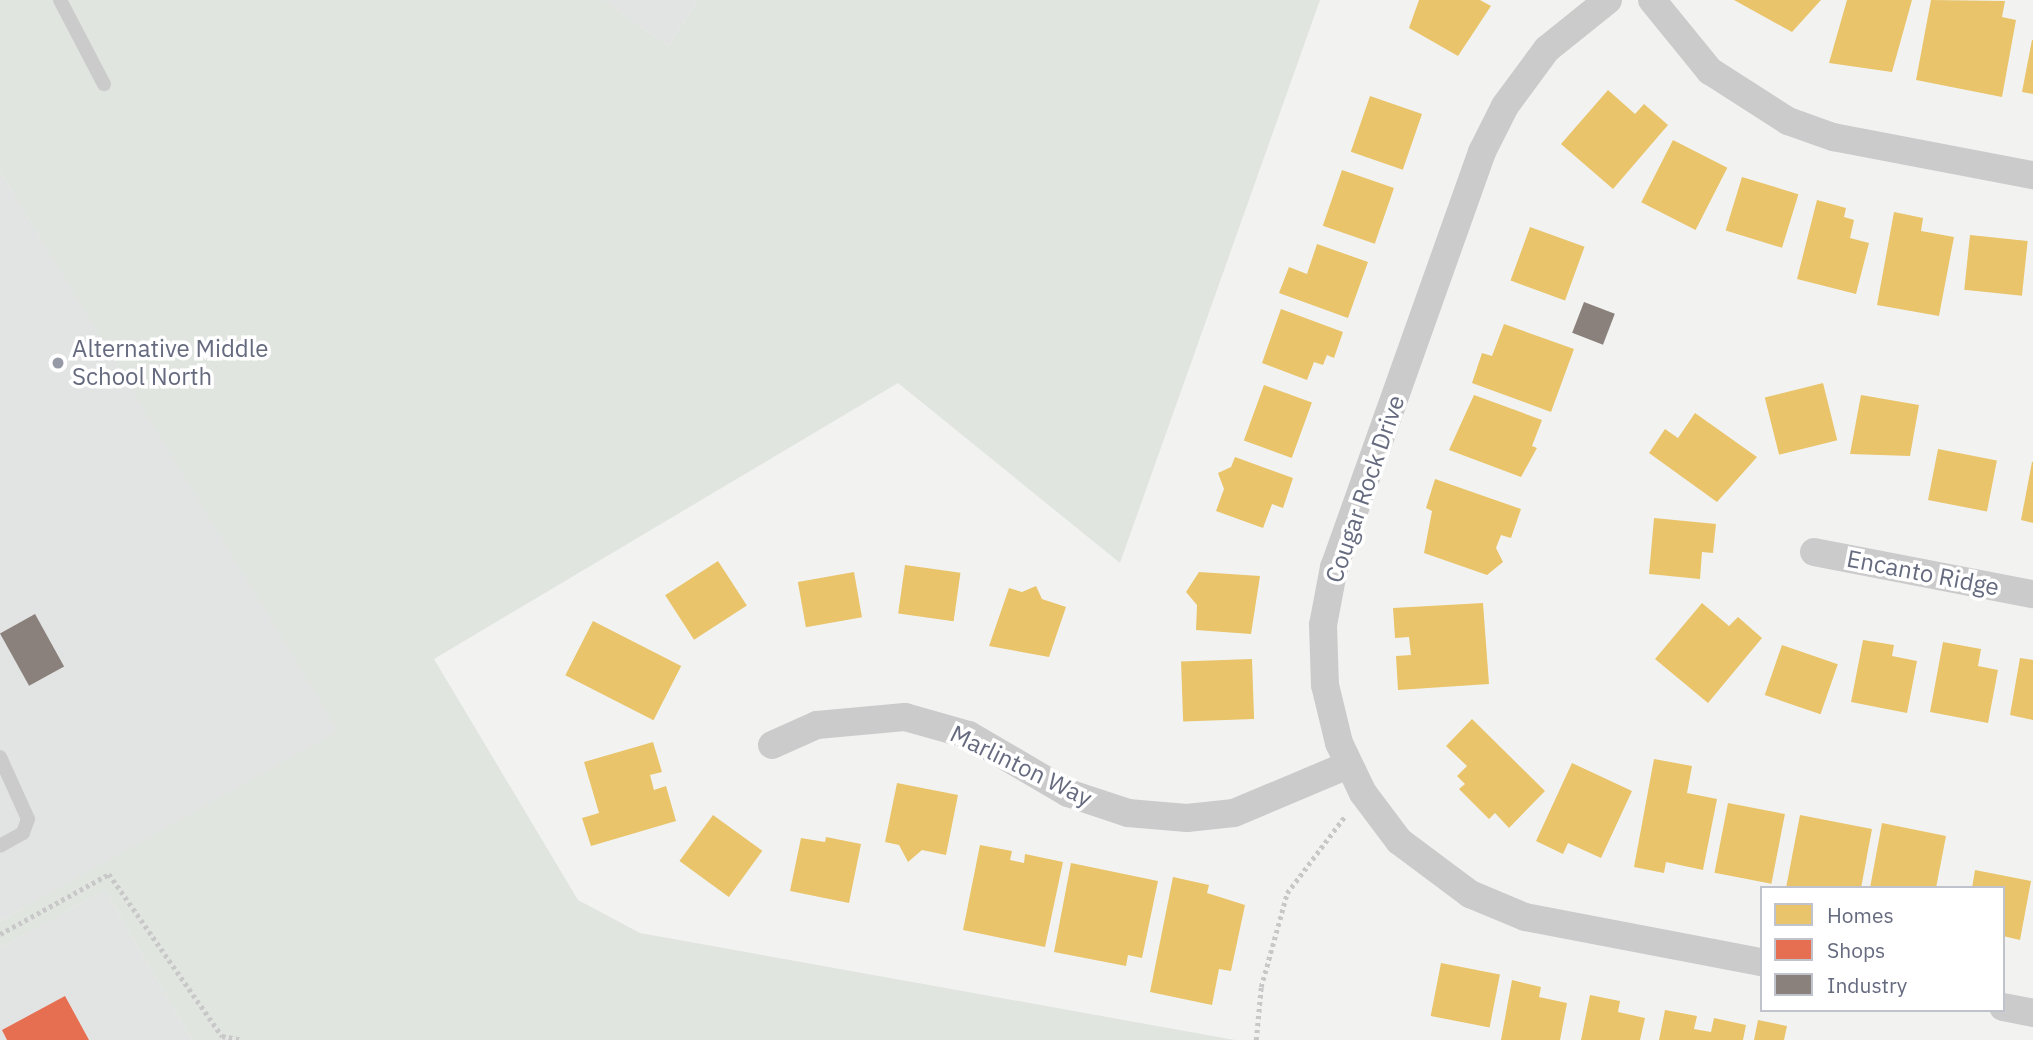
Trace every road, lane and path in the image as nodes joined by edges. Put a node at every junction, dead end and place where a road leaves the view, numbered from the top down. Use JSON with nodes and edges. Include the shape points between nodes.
{"nodes":[{"id":1,"x":60,"y":0,"type":"edge"},
{"id":2,"x":1608,"y":0,"type":"edge"},
{"id":3,"x":1652,"y":0,"type":"edge"},
{"id":4,"x":104,"y":84,"type":"dead end"},
{"id":5,"x":2033,"y":175,"type":"edge"},
{"id":6,"x":1814,"y":552,"type":"dead end"},
{"id":7,"x":2033,"y":594,"type":"edge"},
{"id":8,"x":772,"y":745,"type":"dead end"},
{"id":9,"x":0,"y":757,"type":"edge"},
{"id":10,"x":1348,"y":765,"type":"junction"},
{"id":11,"x":1363,"y":793,"type":"junction"},
{"id":12,"x":0,"y":846,"type":"edge"},
{"id":13,"x":0,"y":934,"type":"edge"},
{"id":14,"x":1760,"y":962,"type":"edge"},
{"id":15,"x":2005,"y":1007,"type":"edge"},
{"id":16,"x":2033,"y":1013,"type":"edge"},
{"id":17,"x":222,"y":1038,"type":"edge"},
{"id":18,"x":242,"y":1040,"type":"edge"},
{"id":19,"x":1256,"y":1040,"type":"edge"}],
"edges":[{"from":1,"to":4,"type":"lane"},
{"from":2,"to":10,"type":"street","name":"Cougar Rock Drive","via":[[1547,49],[1505,106],[1482,152],[1334,567],[1323,625],[1325,685]]},
{"from":3,"to":5,"type":"street","via":[[1710,71],[1788,121],[1833,137]]},
{"from":6,"to":7,"type":"street","name":"Encanto Ridge"},
{"from":8,"to":10,"type":"street","name":"Marlinton Way","via":[[817,725],[905,717],[969,735],[1068,793],[1128,813],[1187,818],[1234,813]]},
{"from":9,"to":12,"type":"lane","via":[[28,818],[23,834]]},
{"from":10,"to":11,"type":"street","name":"Cougar Rock Drive"},
{"from":11,"to":14,"type":"street","name":"Cougar Rock Drive","via":[[1407,848],[1470,894],[1525,917]]},
{"from":11,"to":19,"type":"path","via":[[1287,893],[1261,987]]},
{"from":13,"to":17,"type":"path","via":[[109,874]]},
{"from":15,"to":16,"type":"street"},
{"from":17,"to":18,"type":"path"}]}
